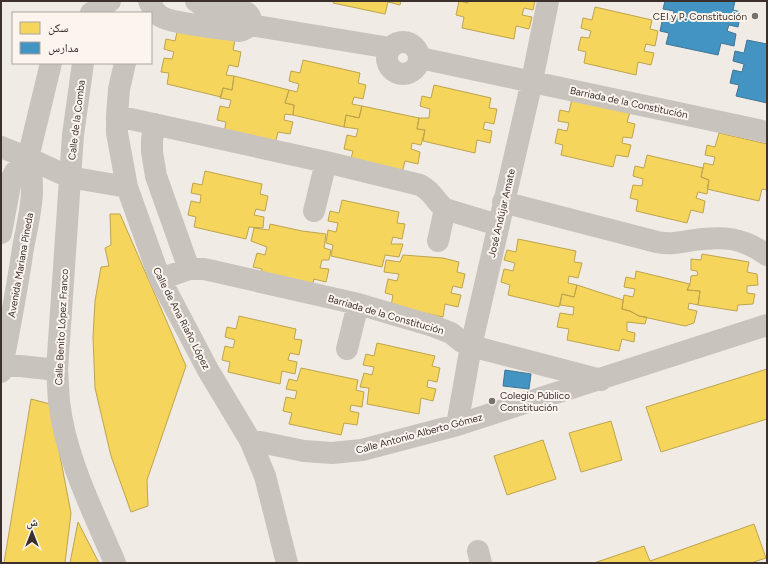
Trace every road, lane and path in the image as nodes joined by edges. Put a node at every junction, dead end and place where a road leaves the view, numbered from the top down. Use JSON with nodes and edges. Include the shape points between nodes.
{"nodes":[{"id":1,"x":110,"y":1,"type":"edge"},
{"id":2,"x":140,"y":1,"type":"edge"},
{"id":3,"x":149,"y":1,"type":"edge"},
{"id":4,"x":196,"y":1,"type":"edge"},
{"id":5,"x":548,"y":1,"type":"edge"},
{"id":6,"x":93,"y":12,"type":"edge"},
{"id":7,"x":136,"y":12,"type":"edge"},
{"id":8,"x":250,"y":25,"type":"junction"},
{"id":9,"x":51,"y":64,"type":"edge"},
{"id":10,"x":83,"y":64,"type":"edge"},
{"id":11,"x":125,"y":64,"type":"edge"},
{"id":12,"x":532,"y":81,"type":"junction"},
{"id":13,"x":117,"y":116,"type":"junction"},
{"id":14,"x":155,"y":124,"type":"junction"},
{"id":15,"x":767,"y":132,"type":"edge"},
{"id":16,"x":1,"y":147,"type":"edge"},
{"id":17,"x":28,"y":158,"type":"junction"},
{"id":18,"x":326,"y":162,"type":"junction"},
{"id":19,"x":69,"y":177,"type":"junction"},
{"id":20,"x":127,"y":187,"type":"junction"},
{"id":21,"x":503,"y":202,"type":"junction"},
{"id":22,"x":445,"y":209,"type":"junction"},
{"id":23,"x":314,"y":211,"type":"dead end"},
{"id":24,"x":498,"y":225,"type":"junction"},
{"id":25,"x":1,"y":233,"type":"edge"},
{"id":26,"x":438,"y":241,"type":"dead end"},
{"id":27,"x":767,"y":255,"type":"edge"},
{"id":28,"x":189,"y":269,"type":"junction"},
{"id":29,"x":160,"y":279,"type":"junction"},
{"id":30,"x":9,"y":289,"type":"edge"},
{"id":31,"x":358,"y":304,"type":"junction"},
{"id":32,"x":767,"y":326,"type":"edge"},
{"id":33,"x":471,"y":346,"type":"junction"},
{"id":34,"x":347,"y":349,"type":"dead end"},
{"id":35,"x":2,"y":368,"type":"edge"},
{"id":36,"x":57,"y":370,"type":"junction"},
{"id":37,"x":601,"y":380,"type":"junction"},
{"id":38,"x":457,"y":425,"type":"junction"},
{"id":39,"x":250,"y":440,"type":"junction"},
{"id":40,"x":115,"y":563,"type":"edge"},
{"id":41,"x":287,"y":563,"type":"edge"}],
"edges":[{"from":1,"to":6,"type":"street"},
{"from":2,"to":7,"type":"street"},
{"from":3,"to":8,"type":"street","name":"Barriada de la Constitución","via":[[161,17],[172,20],[239,31]]},
{"from":4,"to":8,"type":"street","via":[[202,5],[244,11],[251,18]]},
{"from":5,"to":12,"type":"street","name":"José Andújar Amate"},
{"from":8,"to":12,"type":"street","name":"Barriada de la Constitución","via":[[390,48],[387,63],[391,70],[398,74],[413,72],[420,58]]},
{"from":9,"to":17,"type":"street","name":"Avenida Mariana Pineda"},
{"from":10,"to":19,"type":"street","name":"Calle de la Comba","via":[[74,118]]},
{"from":11,"to":13,"type":"street","name":"Calle de Ana Riaño López"},
{"from":12,"to":15,"type":"street","name":"Barriada de la Constitución"},
{"from":12,"to":21,"type":"street","name":"José Andújar Amate"},
{"from":13,"to":14,"type":"street"},
{"from":13,"to":20,"type":"street","name":"Calle de Ana Riaño López","via":[[118,141]]},
{"from":14,"to":18,"type":"street"},
{"from":14,"to":28,"type":"street","via":[[152,152],[156,176]]},
{"from":16,"to":17,"type":"street"},
{"from":17,"to":19,"type":"street"},
{"from":17,"to":25,"type":"street","name":"Avenida Mariana Pineda","via":[[11,180]]},
{"from":17,"to":30,"type":"street","name":"Avenida Mariana Pineda","via":[[32,172],[32,194]]},
{"from":18,"to":22,"type":"street","via":[[420,185],[432,193]]},
{"from":18,"to":23,"type":"street"},
{"from":19,"to":20,"type":"street"},
{"from":19,"to":36,"type":"street","name":"Calle Benito López Franco"},
{"from":20,"to":29,"type":"street","name":"Calle de Ana Riaño López"},
{"from":21,"to":24,"type":"street","name":"José Andújar Amate"},
{"from":21,"to":27,"type":"street","via":[[657,242],[672,244],[729,238],[755,246]]},
{"from":22,"to":24,"type":"street"},
{"from":22,"to":26,"type":"street"},
{"from":24,"to":33,"type":"street","name":"José Andújar Amate"},
{"from":28,"to":29,"type":"street","name":"Barriada de la Constitución"},
{"from":28,"to":31,"type":"street","name":"Barriada de la Constitución","via":[[209,271]]},
{"from":29,"to":39,"type":"street","name":"Calle de Ana Riaño López","via":[[208,370]]},
{"from":30,"to":35,"type":"street","name":"Avenida Mariana Pineda"},
{"from":31,"to":33,"type":"street","name":"Barriada de la Constitución","via":[[433,326],[451,333]]},
{"from":31,"to":34,"type":"street"},
{"from":32,"to":37,"type":"street","name":"Calle Antonio Alberto Gómez"},
{"from":33,"to":37,"type":"street","name":"Barriada de la Constitución"},
{"from":33,"to":38,"type":"street","name":"José Andújar Amate"},
{"from":35,"to":36,"type":"street"},
{"from":36,"to":40,"type":"street","name":"Calle Benito López Franco","via":[[60,409],[74,465]]},
{"from":37,"to":38,"type":"street","name":"Calle Antonio Alberto Gómez"},
{"from":38,"to":39,"type":"street","name":"Calle Antonio Alberto Gómez","via":[[362,450],[332,453],[304,451]]},
{"from":39,"to":41,"type":"street","name":"Calle de Ana Riaño López","via":[[264,476]]}]}
